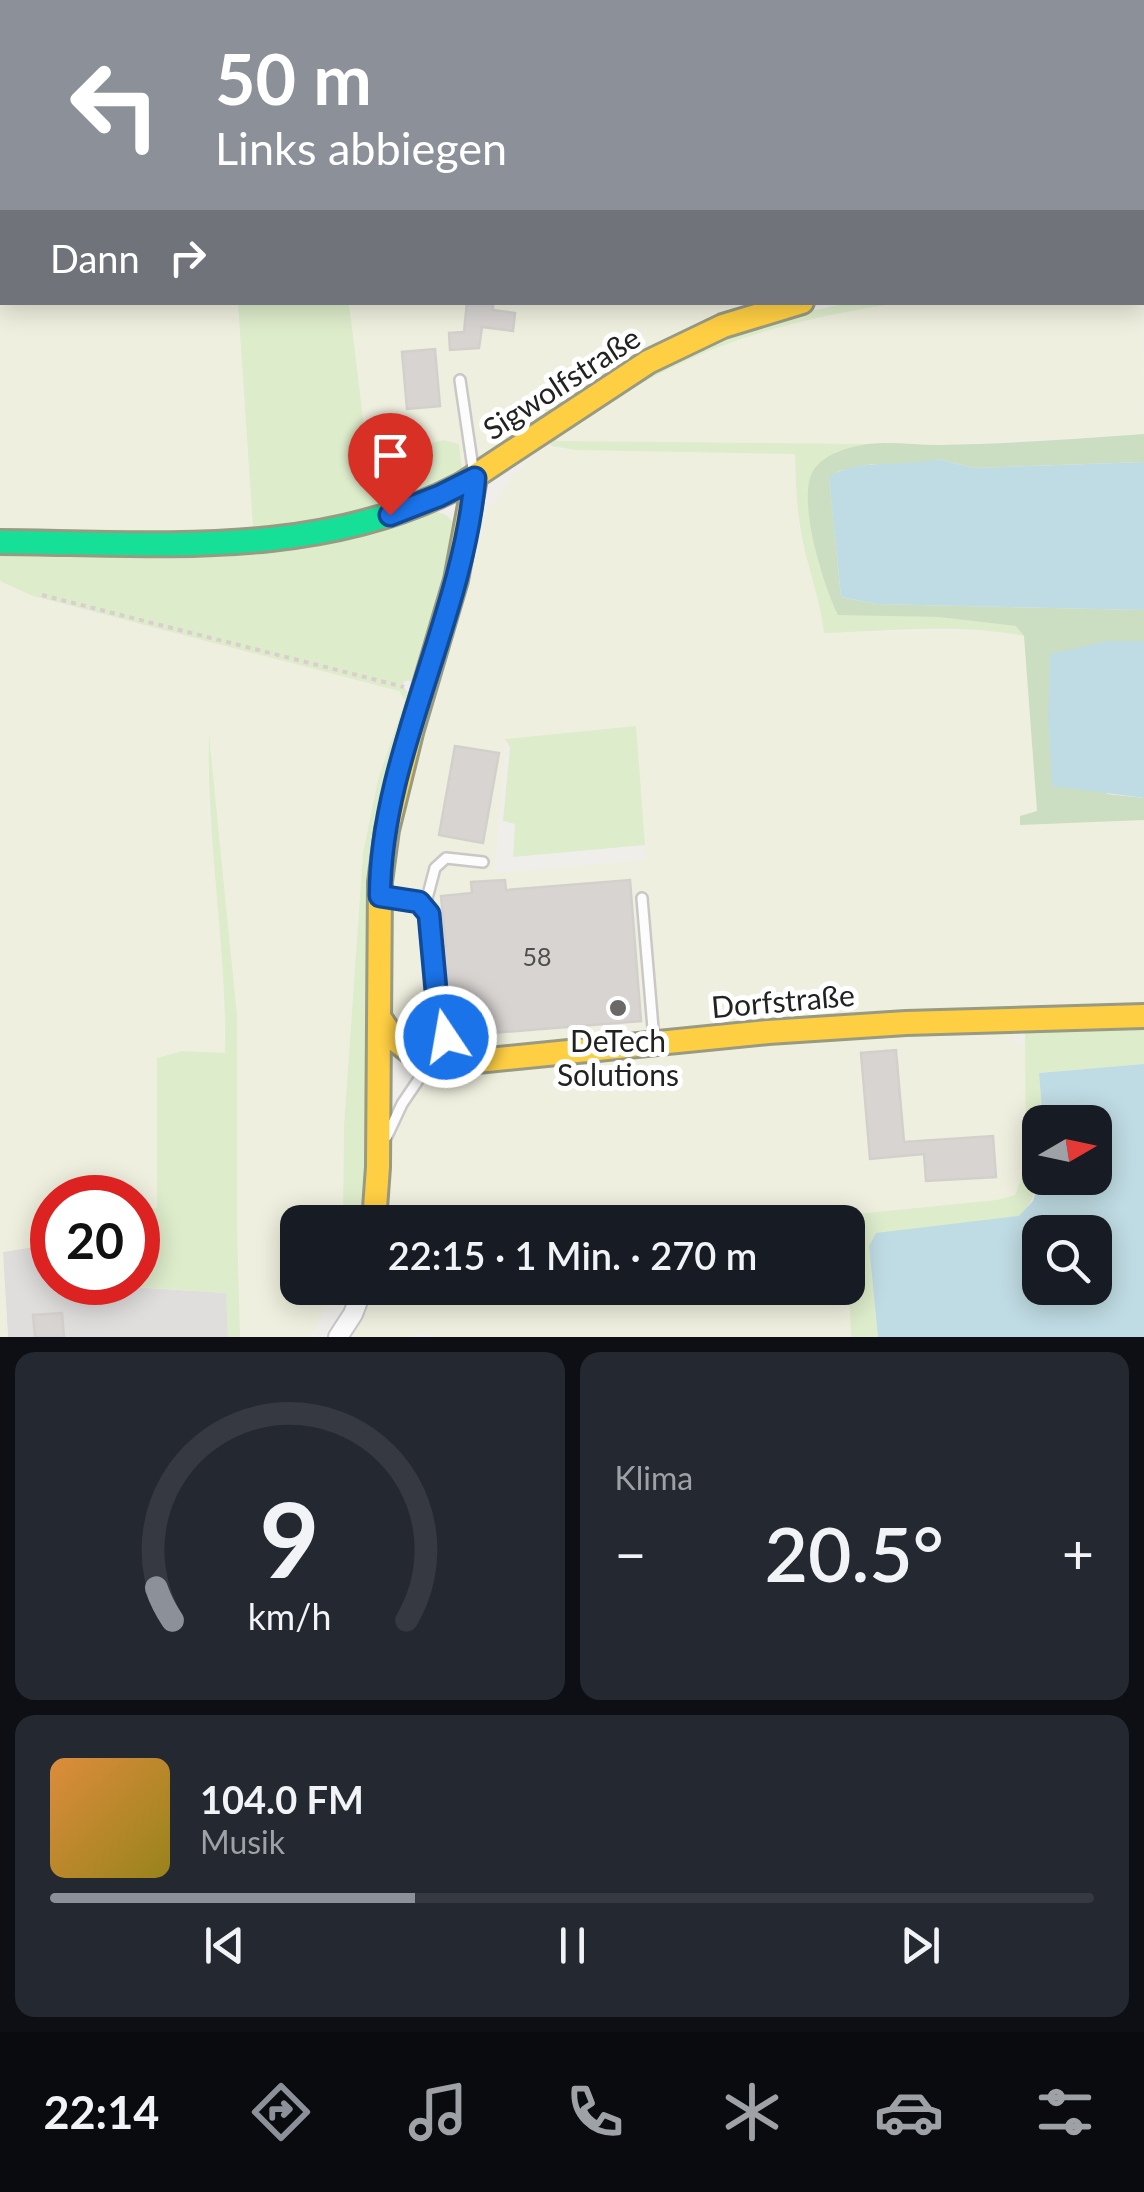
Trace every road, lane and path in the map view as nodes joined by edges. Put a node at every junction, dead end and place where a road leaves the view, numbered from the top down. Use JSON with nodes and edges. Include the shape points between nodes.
{"nodes":[{"id":1,"x":793,"y":305,"type":"edge"},
{"id":2,"x":460,"y":380,"type":"dead end"},
{"id":3,"x":475,"y":478,"type":"junction"},
{"id":4,"x":0,"y":542,"type":"edge"},
{"id":5,"x":42,"y":595,"type":"dead end"},
{"id":6,"x":423,"y":692,"type":"junction"},
{"id":7,"x":483,"y":862,"type":"dead end"},
{"id":8,"x":380,"y":896,"type":"junction"},
{"id":9,"x":642,"y":898,"type":"dead end"},
{"id":10,"x":425,"y":906,"type":"junction"},
{"id":11,"x":1144,"y":1016,"type":"edge"},
{"id":12,"x":381,"y":1020,"type":"junction"},
{"id":13,"x":654,"y":1043,"type":"junction"},
{"id":14,"x":435,"y":1065,"type":"junction"},
{"id":15,"x":378,"y":1168,"type":"junction"},
{"id":16,"x":375,"y":1205,"type":"edge"},
{"id":17,"x":356,"y":1305,"type":"edge"},
{"id":18,"x":338,"y":1337,"type":"edge"}],
"edges":[{"from":1,"to":3,"type":"street","name":"Sigwolfstraße","via":[[690,340],[639,366]]},
{"from":2,"to":3,"type":"lane"},
{"from":3,"to":4,"type":"street","name":"Sigwolfstraße","via":[[362,524],[275,541]]},
{"from":3,"to":6,"type":"street","via":[[471,521]]},
{"from":5,"to":6,"type":"path"},
{"from":6,"to":8,"type":"street","via":[[383,845]]},
{"from":7,"to":10,"type":"lane","via":[[446,858],[435,868]]},
{"from":8,"to":10,"type":"lane"},
{"from":8,"to":12,"type":"street"},
{"from":9,"to":13,"type":"lane"},
{"from":10,"to":14,"type":"lane","via":[[438,1012],[447,1032]]},
{"from":11,"to":13,"type":"street","name":"Dorfstraße","via":[[906,1023]]},
{"from":12,"to":14,"type":"street","via":[[394,1039]]},
{"from":12,"to":15,"type":"street"},
{"from":13,"to":14,"type":"street","name":"Dorfstraße"},
{"from":14,"to":15,"type":"lane","via":[[402,1104]]},
{"from":15,"to":16,"type":"street"},
{"from":17,"to":18,"type":"street"}]}
